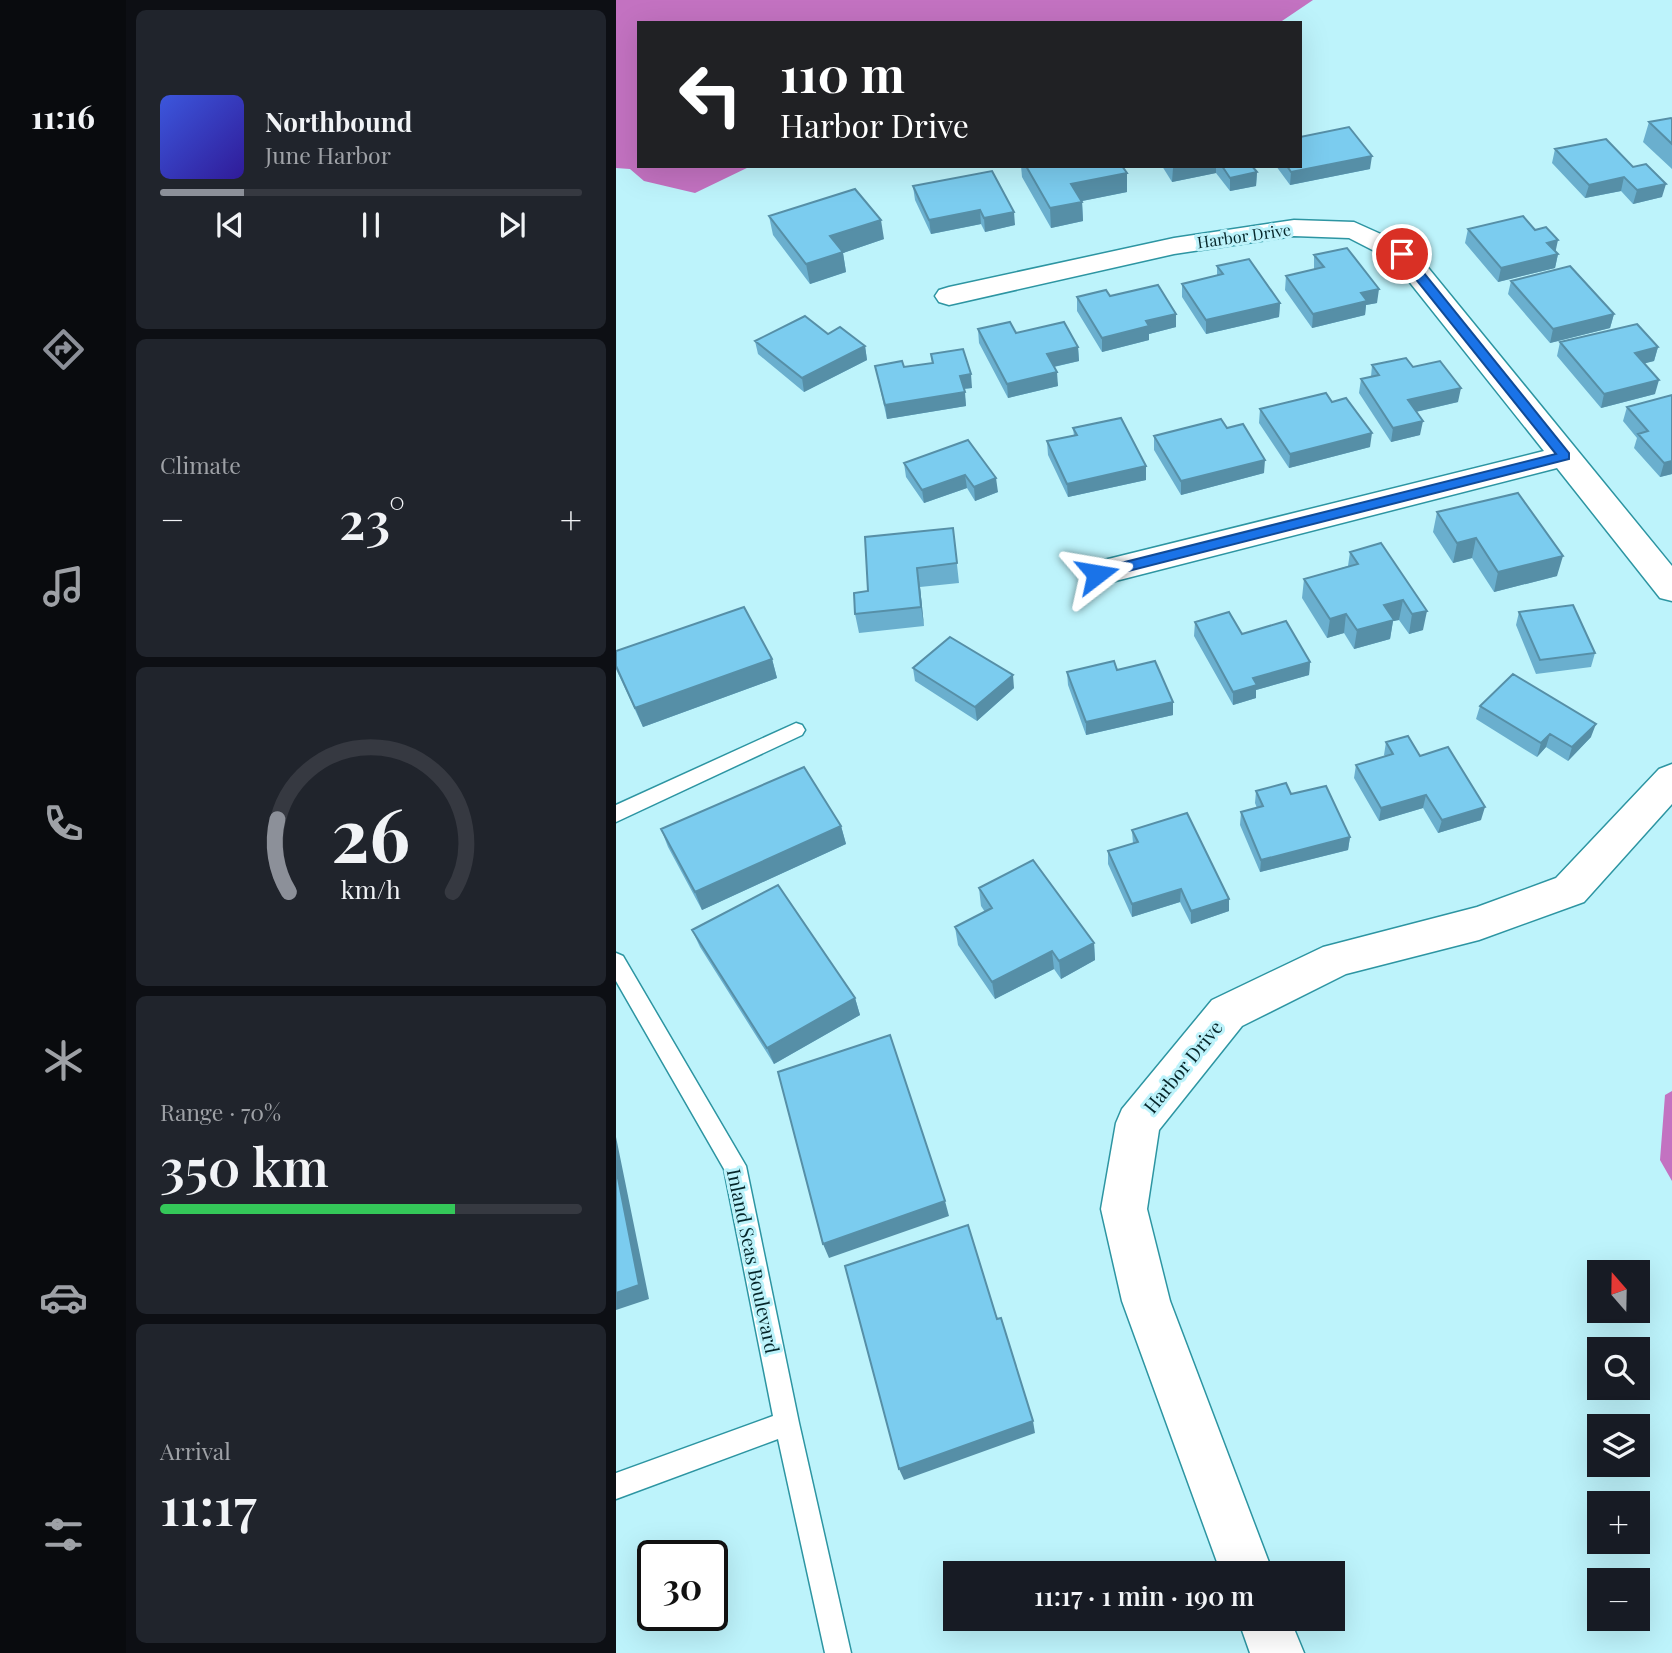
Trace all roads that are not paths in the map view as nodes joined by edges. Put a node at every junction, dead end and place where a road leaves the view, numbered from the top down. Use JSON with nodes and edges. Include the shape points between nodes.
{"nodes":[{"id":1,"x":949,"y":296,"type":"dead end"},
{"id":2,"x":1565,"y":456,"type":"junction"},
{"id":3,"x":1097,"y":574,"type":"dead end"},
{"id":4,"x":1672,"y":589,"type":"edge"},
{"id":5,"x":796,"y":730,"type":"dead end"},
{"id":6,"x":1672,"y":779,"type":"edge"},
{"id":7,"x":616,"y":814,"type":"edge"},
{"id":8,"x":616,"y":962,"type":"edge"},
{"id":9,"x":787,"y":1423,"type":"junction"},
{"id":10,"x":616,"y":1486,"type":"edge"},
{"id":11,"x":1243,"y":1561,"type":"edge"},
{"id":12,"x":1269,"y":1631,"type":"edge"},
{"id":13,"x":838,"y":1653,"type":"edge"},
{"id":14,"x":1277,"y":1653,"type":"edge"}],
"edges":[{"from":1,"to":2,"type":"street","name":"Harbor Drive","via":[[1174,246],[1294,228],[1354,230],[1402,254]]},
{"from":2,"to":3,"type":"street"},
{"from":2,"to":4,"type":"street","name":"Harbor Drive"},
{"from":5,"to":7,"type":"lane"},
{"from":6,"to":11,"type":"street","name":"Harbor Drive","via":[[1570,890],[1479,923],[1337,959],[1227,1013],[1138,1123],[1124,1209],[1139,1275]]},
{"from":8,"to":9,"type":"lane","name":"Inland Seas Boulevard","via":[[734,1166]]},
{"from":9,"to":10,"type":"lane"},
{"from":9,"to":13,"type":"lane","name":"Inland Seas Boulevard"},
{"from":12,"to":14,"type":"street"}]}
